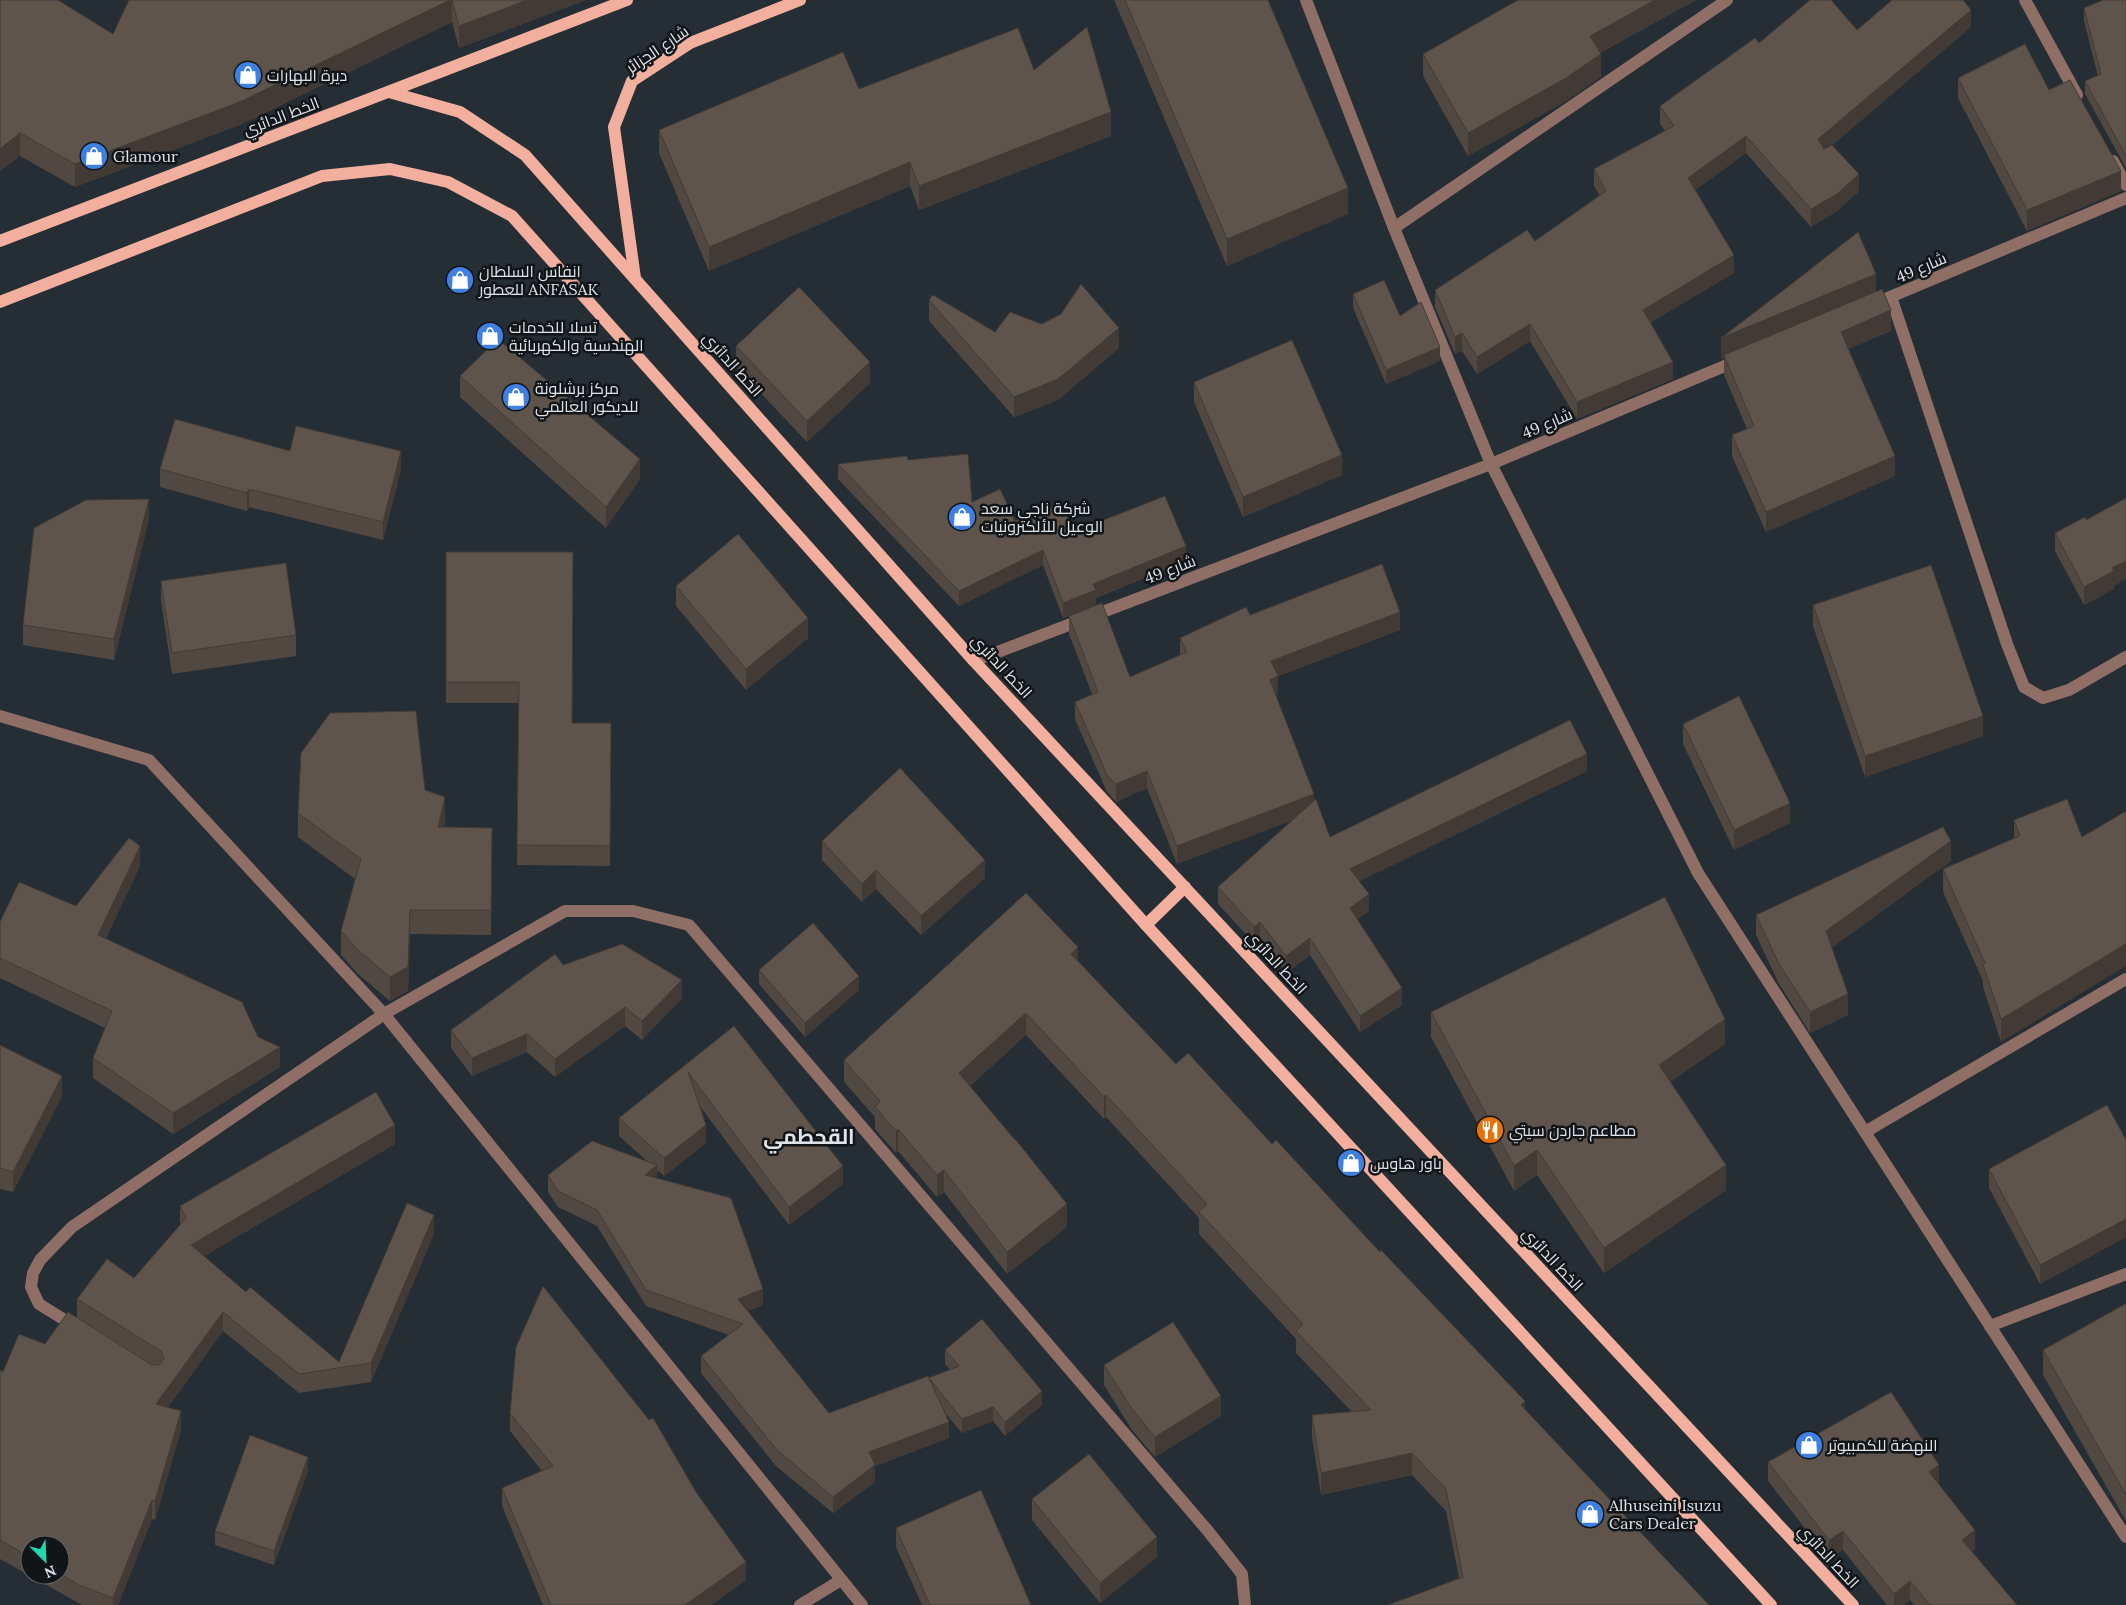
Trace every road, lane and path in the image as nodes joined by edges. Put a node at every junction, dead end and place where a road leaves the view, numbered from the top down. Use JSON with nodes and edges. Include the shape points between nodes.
{"nodes":[{"id":1,"x":627,"y":0,"type":"edge"},
{"id":2,"x":800,"y":0,"type":"edge"},
{"id":3,"x":1306,"y":0,"type":"edge"},
{"id":4,"x":1727,"y":0,"type":"edge"},
{"id":5,"x":2025,"y":0,"type":"edge"},
{"id":6,"x":389,"y":92,"type":"junction"},
{"id":7,"x":2085,"y":109,"type":"edge"},
{"id":8,"x":2108,"y":151,"type":"edge"},
{"id":9,"x":2126,"y":185,"type":"edge"},
{"id":10,"x":2126,"y":198,"type":"edge"},
{"id":11,"x":1394,"y":228,"type":"junction"},
{"id":12,"x":0,"y":241,"type":"edge"},
{"id":13,"x":635,"y":278,"type":"junction"},
{"id":14,"x":1890,"y":297,"type":"junction"},
{"id":15,"x":0,"y":302,"type":"edge"},
{"id":16,"x":1863,"y":308,"type":"edge"},
{"id":17,"x":1754,"y":354,"type":"edge"},
{"id":18,"x":1491,"y":464,"type":"junction"},
{"id":19,"x":2126,"y":657,"type":"edge"},
{"id":20,"x":974,"y":660,"type":"junction"},
{"id":21,"x":0,"y":716,"type":"edge"},
{"id":22,"x":1185,"y":887,"type":"junction"},
{"id":23,"x":1146,"y":925,"type":"junction"},
{"id":24,"x":2126,"y":979,"type":"edge"},
{"id":25,"x":384,"y":1014,"type":"junction"},
{"id":26,"x":1865,"y":1132,"type":"junction"},
{"id":27,"x":2126,"y":1274,"type":"edge"},
{"id":28,"x":1990,"y":1326,"type":"junction"},
{"id":29,"x":89,"y":1335,"type":"edge"},
{"id":30,"x":2126,"y":1537,"type":"edge"},
{"id":31,"x":841,"y":1580,"type":"junction"},
{"id":32,"x":800,"y":1605,"type":"edge"},
{"id":33,"x":862,"y":1605,"type":"edge"},
{"id":34,"x":1245,"y":1605,"type":"edge"},
{"id":35,"x":1771,"y":1605,"type":"edge"},
{"id":36,"x":1853,"y":1605,"type":"edge"}],
"edges":[{"from":1,"to":6,"type":"main road"},
{"from":2,"to":13,"type":"main road","name":"شارع الجزائر","via":[[690,43],[632,81],[614,127]]},
{"from":3,"to":11,"type":"street"},
{"from":4,"to":11,"type":"street"},
{"from":5,"to":7,"type":"street"},
{"from":6,"to":12,"type":"main road","name":"الخط الدائري"},
{"from":6,"to":13,"type":"main road","name":"الخط الدائري","via":[[460,112],[525,155]]},
{"from":8,"to":9,"type":"street"},
{"from":10,"to":14,"type":"street","name":"شارع 49"},
{"from":11,"to":18,"type":"street"},
{"from":13,"to":20,"type":"main road","name":"الخط الدائري"},
{"from":14,"to":16,"type":"street","name":"شارع 49"},
{"from":14,"to":19,"type":"street","via":[[2024,687],[2042,698],[2069,690]]},
{"from":15,"to":23,"type":"main road","via":[[322,176],[390,169],[448,182],[512,216]]},
{"from":17,"to":18,"type":"street","name":"شارع 49"},
{"from":18,"to":20,"type":"street","name":"شارع 49"},
{"from":18,"to":26,"type":"street","via":[[1698,873]]},
{"from":20,"to":22,"type":"main road","name":"الخط الدائري"},
{"from":21,"to":25,"type":"street","via":[[149,760]]},
{"from":22,"to":23,"type":"main road"},
{"from":22,"to":36,"type":"main road","name":"الخط الدائري"},
{"from":23,"to":35,"type":"main road"},
{"from":24,"to":26,"type":"street"},
{"from":25,"to":29,"type":"street","via":[[72,1227],[40,1260],[33,1273],[31,1287],[39,1304]]},
{"from":25,"to":31,"type":"street"},
{"from":25,"to":34,"type":"street","via":[[565,911],[633,911],[689,925],[1208,1531],[1242,1574]]},
{"from":26,"to":28,"type":"street"},
{"from":27,"to":28,"type":"street"},
{"from":28,"to":30,"type":"street"},
{"from":31,"to":32,"type":"street"},
{"from":31,"to":33,"type":"street"}]}
